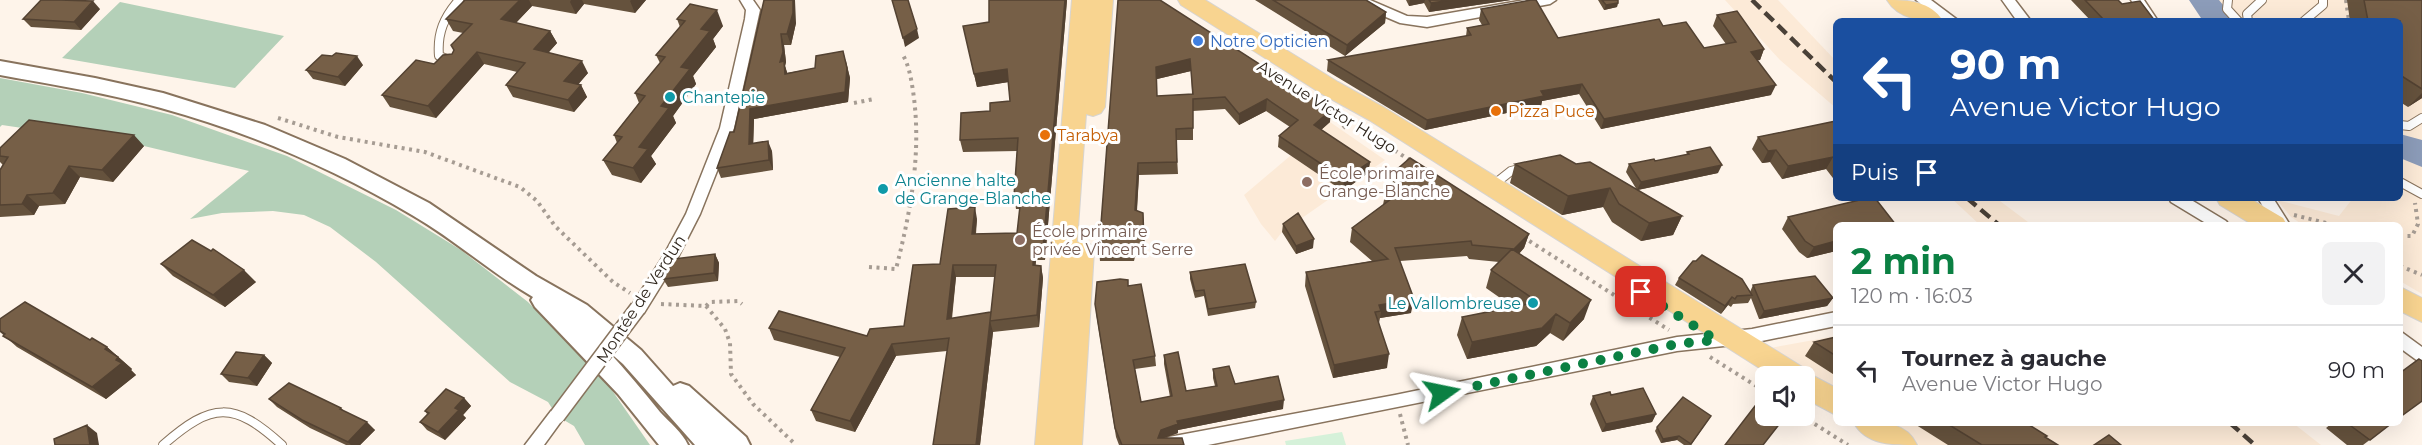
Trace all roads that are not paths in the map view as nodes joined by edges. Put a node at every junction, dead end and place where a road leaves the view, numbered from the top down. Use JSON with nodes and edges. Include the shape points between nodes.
{"nodes":[{"id":1,"x":459,"y":0,"type":"edge"},
{"id":2,"x":747,"y":0,"type":"edge"},
{"id":3,"x":1083,"y":0,"type":"edge"},
{"id":4,"x":1102,"y":0,"type":"edge"},
{"id":5,"x":1173,"y":0,"type":"edge"},
{"id":6,"x":1189,"y":0,"type":"edge"},
{"id":7,"x":1358,"y":0,"type":"edge"},
{"id":8,"x":1550,"y":0,"type":"edge"},
{"id":9,"x":1898,"y":0,"type":"edge"},
{"id":10,"x":1922,"y":0,"type":"edge"},
{"id":11,"x":2008,"y":0,"type":"edge"},
{"id":12,"x":2137,"y":0,"type":"edge"},
{"id":13,"x":2228,"y":0,"type":"edge"},
{"id":14,"x":2262,"y":0,"type":"edge"},
{"id":15,"x":2323,"y":2,"type":"edge"},
{"id":16,"x":1927,"y":18,"type":"edge"},
{"id":17,"x":1948,"y":18,"type":"edge"},
{"id":18,"x":2022,"y":18,"type":"edge"},
{"id":19,"x":2149,"y":18,"type":"edge"},
{"id":20,"x":2235,"y":18,"type":"edge"},
{"id":21,"x":2248,"y":18,"type":"edge"},
{"id":22,"x":2307,"y":18,"type":"edge"},
{"id":23,"x":455,"y":63,"type":"edge"},
{"id":24,"x":0,"y":68,"type":"edge"},
{"id":25,"x":2422,"y":118,"type":"edge"},
{"id":26,"x":2403,"y":125,"type":"edge"},
{"id":27,"x":1524,"y":167,"type":"edge"},
{"id":28,"x":2403,"y":184,"type":"edge"},
{"id":29,"x":1491,"y":187,"type":"junction"},
{"id":30,"x":2422,"y":194,"type":"edge"},
{"id":31,"x":2181,"y":201,"type":"edge"},
{"id":32,"x":2234,"y":201,"type":"edge"},
{"id":33,"x":2267,"y":201,"type":"edge"},
{"id":34,"x":2216,"y":222,"type":"edge"},
{"id":35,"x":2269,"y":222,"type":"edge"},
{"id":36,"x":2280,"y":222,"type":"edge"},
{"id":37,"x":528,"y":283,"type":"junction"},
{"id":38,"x":2403,"y":300,"type":"edge"},
{"id":39,"x":2422,"y":311,"type":"edge"},
{"id":40,"x":1833,"y":320,"type":"edge"},
{"id":41,"x":1734,"y":338,"type":"junction"},
{"id":42,"x":2403,"y":341,"type":"edge"},
{"id":43,"x":632,"y":357,"type":"junction"},
{"id":44,"x":2422,"y":357,"type":"edge"},
{"id":45,"x":1763,"y":366,"type":"edge"},
{"id":46,"x":1778,"y":366,"type":"edge"},
{"id":47,"x":1815,"y":390,"type":"edge"},
{"id":48,"x":1833,"y":401,"type":"edge"},
{"id":49,"x":1815,"y":403,"type":"edge"},
{"id":50,"x":1833,"y":414,"type":"edge"},
{"id":51,"x":651,"y":419,"type":"junction"},
{"id":52,"x":1853,"y":426,"type":"edge"},
{"id":53,"x":1873,"y":426,"type":"edge"},
{"id":54,"x":1064,"y":443,"type":"edge"},
{"id":55,"x":163,"y":445,"type":"edge"},
{"id":56,"x":282,"y":445,"type":"edge"},
{"id":57,"x":534,"y":445,"type":"edge"},
{"id":58,"x":668,"y":445,"type":"edge"},
{"id":59,"x":675,"y":445,"type":"edge"},
{"id":60,"x":711,"y":445,"type":"edge"},
{"id":61,"x":737,"y":445,"type":"edge"},
{"id":62,"x":1169,"y":445,"type":"edge"},
{"id":63,"x":1882,"y":445,"type":"edge"},
{"id":64,"x":1903,"y":445,"type":"edge"}],
"edges":[{"from":1,"to":23,"type":"lane","via":[[449,11],[437,39],[439,56]]},
{"from":2,"to":57,"type":"street","name":"Montée de Verdun","bridge":true,"via":[[753,10],[752,19],[727,128],[685,233],[638,308]]},
{"from":3,"to":54,"type":"main road"},
{"from":4,"to":54,"type":"main road"},
{"from":5,"to":41,"type":"main road","name":"Avenue Victor Hugo","via":[[1406,149]]},
{"from":6,"to":29,"type":"main road","name":"Avenue Victor Hugo"},
{"from":7,"to":8,"type":"street","via":[[1405,20],[1427,22]]},
{"from":9,"to":16,"type":"main road"},
{"from":10,"to":17,"type":"street"},
{"from":11,"to":18,"type":"street"},
{"from":12,"to":19,"type":"street"},
{"from":13,"to":20,"type":"lane","via":[[2227,9]]},
{"from":14,"to":21,"type":"lane"},
{"from":15,"to":22,"type":"lane"},
{"from":24,"to":37,"type":"main road","via":[[163,101],[257,131],[337,165],[421,209]]},
{"from":25,"to":26,"type":"lane"},
{"from":27,"to":29,"type":"lane","via":[[1511,171]]},
{"from":28,"to":30,"type":"lane"},
{"from":29,"to":41,"type":"main road","name":"Avenue Victor Hugo"},
{"from":31,"to":34,"type":"street"},
{"from":32,"to":35,"type":"main road"},
{"from":33,"to":36,"type":"street"},
{"from":37,"to":43,"type":"main road","via":[[579,312]]},
{"from":37,"to":51,"type":"main road","via":[[627,387]]},
{"from":38,"to":39,"type":"main road"},
{"from":40,"to":41,"type":"street"},
{"from":41,"to":45,"type":"main road","name":"Avenue Victor Hugo"},
{"from":41,"to":46,"type":"main road","name":"Avenue Victor Hugo"},
{"from":41,"to":62,"type":"street","via":[[1677,344]]},
{"from":42,"to":44,"type":"street"},
{"from":43,"to":60,"type":"main road"},
{"from":43,"to":61,"type":"main road"},
{"from":47,"to":48,"type":"main road"},
{"from":49,"to":50,"type":"main road"},
{"from":51,"to":58,"type":"main road"},
{"from":51,"to":59,"type":"main road"},
{"from":52,"to":63,"type":"main road"},
{"from":53,"to":64,"type":"main road"},
{"from":55,"to":56,"type":"lane","via":[[204,415],[224,411],[252,420]]}]}
